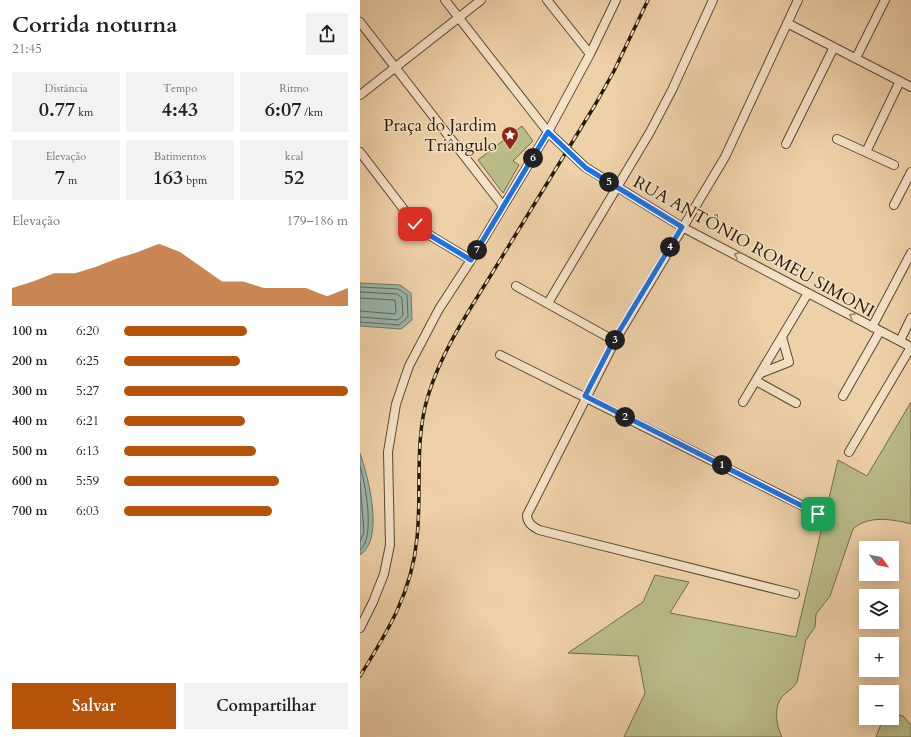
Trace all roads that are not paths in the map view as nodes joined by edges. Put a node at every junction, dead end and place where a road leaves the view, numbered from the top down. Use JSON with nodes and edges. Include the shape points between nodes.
{"nodes":[{"id":1,"x":445,"y":0,"type":"edge"},
{"id":2,"x":481,"y":0,"type":"edge"},
{"id":3,"x":547,"y":0,"type":"edge"},
{"id":4,"x":616,"y":0,"type":"edge"},
{"id":5,"x":713,"y":0,"type":"edge"},
{"id":6,"x":798,"y":0,"type":"edge"},
{"id":7,"x":885,"y":0,"type":"edge"},
{"id":8,"x":459,"y":17,"type":"junction"},
{"id":9,"x":360,"y":22,"type":"edge"},
{"id":10,"x":787,"y":23,"type":"junction"},
{"id":11,"x":834,"y":47,"type":"junction"},
{"id":12,"x":590,"y":54,"type":"junction"},
{"id":13,"x":856,"y":58,"type":"junction"},
{"id":14,"x":395,"y":67,"type":"junction"},
{"id":15,"x":900,"y":81,"type":"junction"},
{"id":16,"x":911,"y":87,"type":"edge"},
{"id":17,"x":360,"y":95,"type":"edge"},
{"id":18,"x":548,"y":132,"type":"junction"},
{"id":19,"x":837,"y":139,"type":"dead end"},
{"id":20,"x":786,"y":144,"type":"dead end"},
{"id":21,"x":360,"y":152,"type":"edge"},
{"id":22,"x":866,"y":152,"type":"junction"},
{"id":23,"x":894,"y":165,"type":"dead end"},
{"id":24,"x":911,"y":172,"type":"edge"},
{"id":25,"x":616,"y":187,"type":"junction"},
{"id":26,"x":894,"y":205,"type":"dead end"},
{"id":27,"x":503,"y":206,"type":"junction"},
{"id":28,"x":682,"y":227,"type":"junction"},
{"id":29,"x":911,"y":253,"type":"edge"},
{"id":30,"x":471,"y":260,"type":"junction"},
{"id":31,"x":516,"y":286,"type":"dead end"},
{"id":32,"x":808,"y":293,"type":"junction"},
{"id":33,"x":548,"y":303,"type":"junction"},
{"id":34,"x":911,"y":318,"type":"edge"},
{"id":35,"x":872,"y":327,"type":"junction"},
{"id":36,"x":880,"y":331,"type":"junction"},
{"id":37,"x":782,"y":337,"type":"junction"},
{"id":38,"x":614,"y":340,"type":"junction"},
{"id":39,"x":900,"y":341,"type":"junction"},
{"id":40,"x":911,"y":347,"type":"edge"},
{"id":41,"x":500,"y":354,"type":"dead end"},
{"id":42,"x":761,"y":373,"type":"junction"},
{"id":43,"x":756,"y":381,"type":"junction"},
{"id":44,"x":585,"y":396,"type":"junction"},
{"id":45,"x":843,"y":396,"type":"dead end"},
{"id":46,"x":743,"y":402,"type":"dead end"},
{"id":47,"x":796,"y":403,"type":"dead end"},
{"id":48,"x":849,"y":452,"type":"dead end"},
{"id":49,"x":818,"y":514,"type":"dead end"},
{"id":50,"x":795,"y":594,"type":"dead end"},
{"id":51,"x":360,"y":628,"type":"edge"}],
"edges":[{"from":1,"to":8,"type":"street","name":"RUA ANTÔNIO ROMEU SIMONI"},
{"from":2,"to":8,"type":"street"},
{"from":3,"to":12,"type":"street"},
{"from":4,"to":12,"type":"street"},
{"from":5,"to":25,"type":"street","via":[[664,106]]},
{"from":6,"to":10,"type":"street"},
{"from":7,"to":13,"type":"street"},
{"from":8,"to":14,"type":"street"},
{"from":8,"to":18,"type":"street","name":"RUA ANTÔNIO ROMEU SIMONI"},
{"from":9,"to":14,"type":"street"},
{"from":10,"to":11,"type":"street"},
{"from":10,"to":28,"type":"street","via":[[725,157]]},
{"from":11,"to":13,"type":"street"},
{"from":11,"to":20,"type":"street"},
{"from":12,"to":18,"type":"street"},
{"from":13,"to":15,"type":"street"},
{"from":14,"to":17,"type":"street"},
{"from":14,"to":27,"type":"street"},
{"from":15,"to":16,"type":"street"},
{"from":15,"to":22,"type":"street"},
{"from":18,"to":25,"type":"street","name":"RUA ANTÔNIO ROMEU SIMONI","via":[[586,168]]},
{"from":18,"to":27,"type":"street"},
{"from":19,"to":22,"type":"street"},
{"from":21,"to":30,"type":"street","via":[[421,230]]},
{"from":22,"to":23,"type":"street"},
{"from":24,"to":26,"type":"street"},
{"from":25,"to":28,"type":"street","name":"RUA ANTÔNIO ROMEU SIMONI"},
{"from":25,"to":33,"type":"street"},
{"from":27,"to":30,"type":"street"},
{"from":32,"to":28,"type":"street","name":"RUA ANTÔNIO ROMEU SIMONI","one_way":true},
{"from":28,"to":38,"type":"street"},
{"from":29,"to":35,"type":"street"},
{"from":30,"to":51,"type":"street","via":[[423,337],[409,366],[396,404],[388,452],[390,545],[384,574]]},
{"from":31,"to":33,"type":"street"},
{"from":35,"to":32,"type":"street","name":"RUA ANTÔNIO ROMEU SIMONI","one_way":true},
{"from":32,"to":37,"type":"street"},
{"from":33,"to":38,"type":"street"},
{"from":34,"to":39,"type":"street"},
{"from":35,"to":36,"type":"street","name":"RUA ANTÔNIO ROMEU SIMONI"},
{"from":36,"to":39,"type":"street","name":"RUA ANTÔNIO ROMEU SIMONI"},
{"from":36,"to":45,"type":"street"},
{"from":37,"to":42,"type":"street"},
{"from":37,"to":42,"type":"street","via":[[789,362]]},
{"from":38,"to":44,"type":"street"},
{"from":39,"to":40,"type":"street","name":"RUA ANTÔNIO ROMEU SIMONI"},
{"from":40,"to":48,"type":"street"},
{"from":41,"to":44,"type":"street"},
{"from":42,"to":43,"type":"street"},
{"from":43,"to":46,"type":"street"},
{"from":43,"to":47,"type":"street"},
{"from":44,"to":49,"type":"street"},
{"from":44,"to":50,"type":"street","via":[[527,515],[531,526]]}]}
